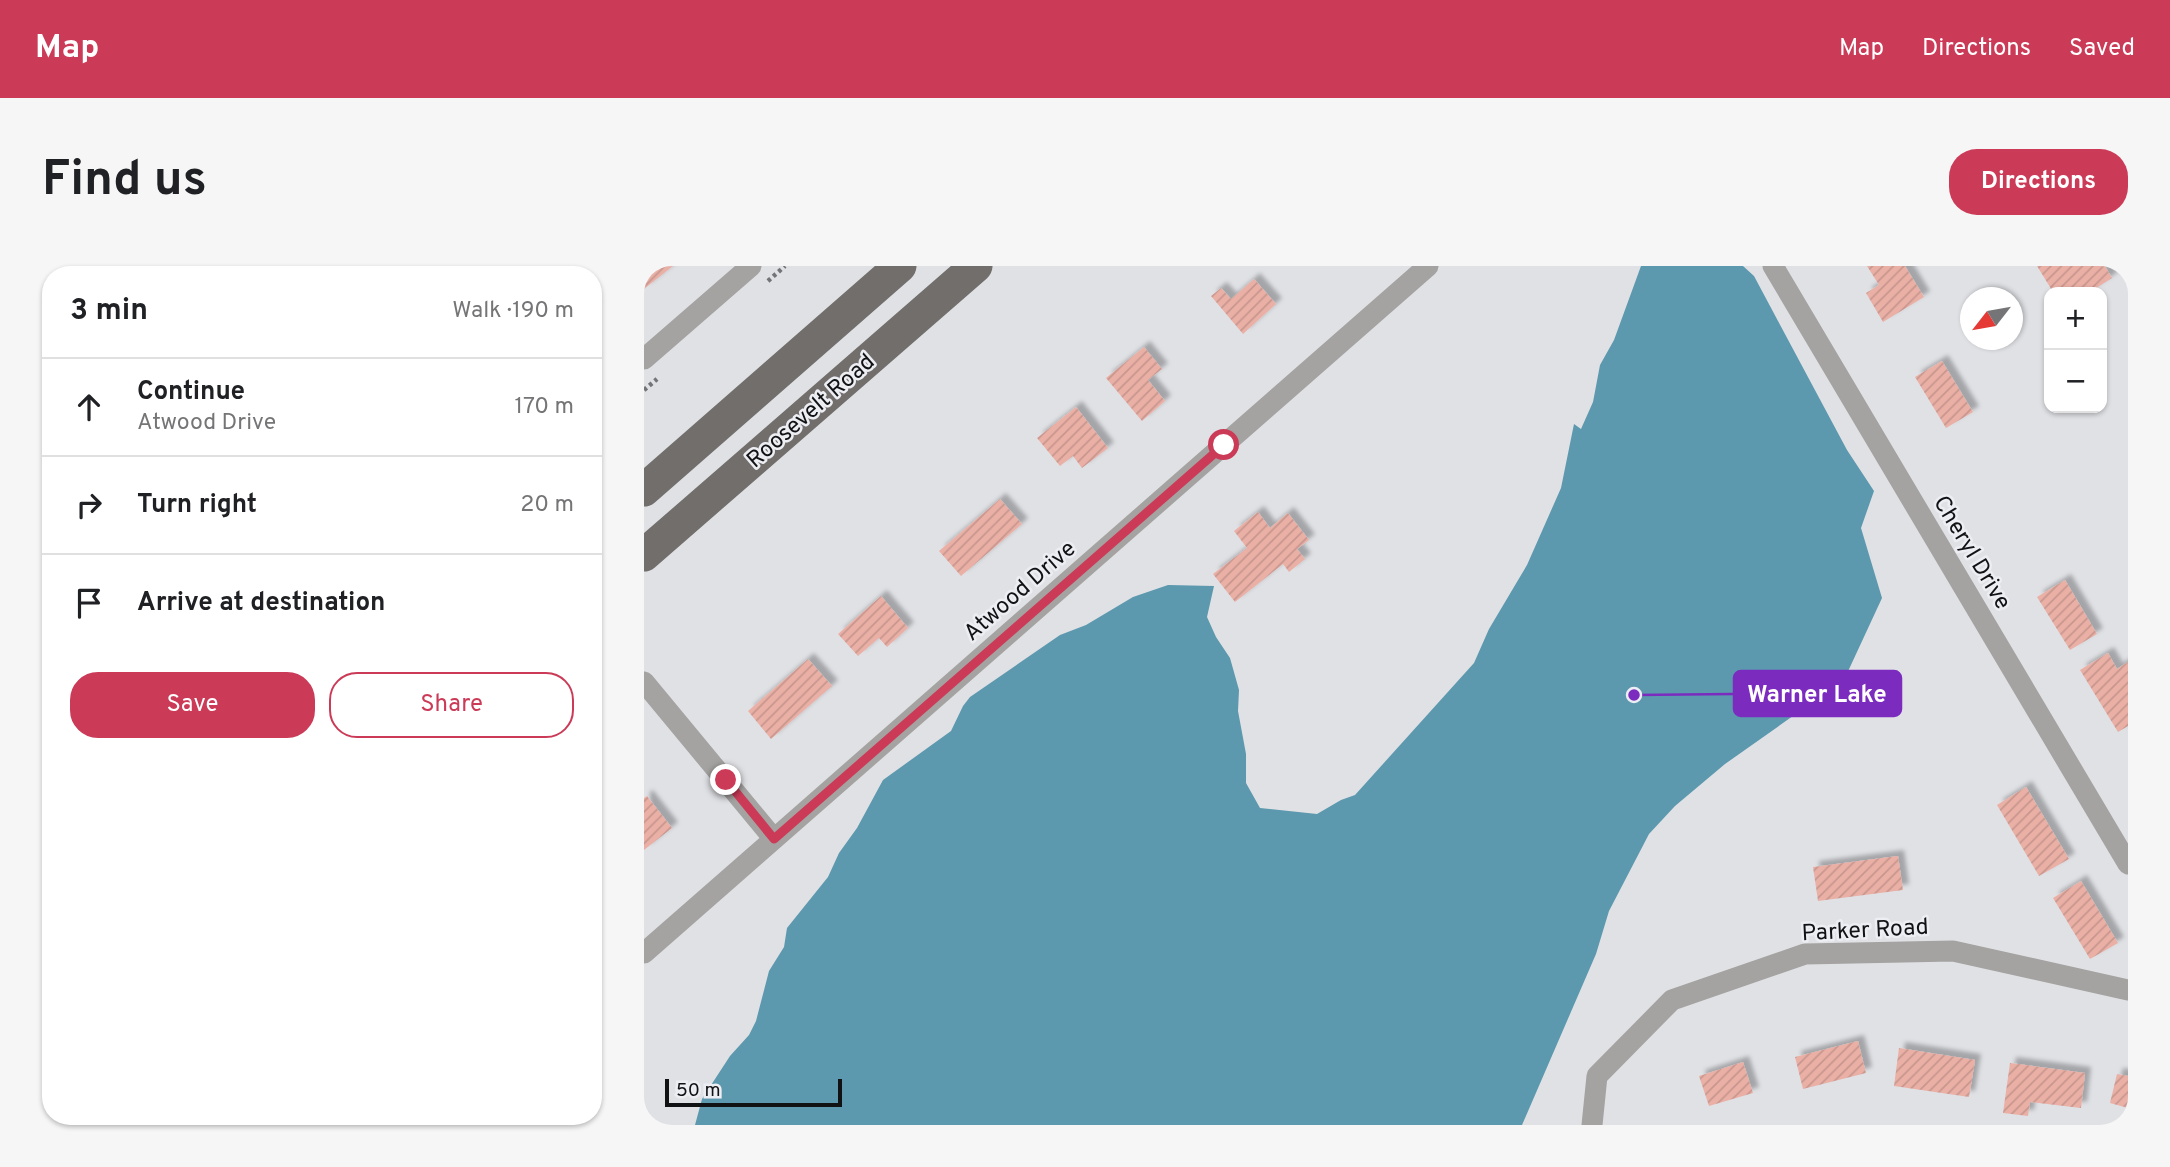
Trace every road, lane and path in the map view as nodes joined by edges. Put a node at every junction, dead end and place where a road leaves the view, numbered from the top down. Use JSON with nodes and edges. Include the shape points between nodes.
{"nodes":[{"id":1,"x":751,"y":266,"type":"edge"},
{"id":2,"x":900,"y":266,"type":"edge"},
{"id":3,"x":976,"y":266,"type":"edge"},
{"id":4,"x":1428,"y":266,"type":"edge"},
{"id":5,"x":1773,"y":266,"type":"edge"},
{"id":6,"x":644,"y":359,"type":"edge"},
{"id":7,"x":644,"y":489,"type":"edge"},
{"id":8,"x":644,"y":555,"type":"edge"},
{"id":9,"x":644,"y":682,"type":"edge"},
{"id":10,"x":774,"y":839,"type":"junction"},
{"id":11,"x":2128,"y":864,"type":"edge"},
{"id":12,"x":644,"y":953,"type":"edge"},
{"id":13,"x":2128,"y":990,"type":"edge"},
{"id":14,"x":1592,"y":1125,"type":"edge"}],
"edges":[{"from":1,"to":6,"type":"street"},
{"from":2,"to":7,"type":"main road"},
{"from":3,"to":8,"type":"main road","name":"Roosevelt Road"},
{"from":4,"to":10,"type":"street","name":"Atwood Drive"},
{"from":5,"to":11,"type":"street","name":"Cheryl Drive"},
{"from":9,"to":10,"type":"street"},
{"from":10,"to":12,"type":"street","name":"Atwood Drive"},
{"from":13,"to":14,"type":"street","name":"Parker Road","via":[[1953,951],[1805,954],[1672,1000],[1597,1076]]}]}
